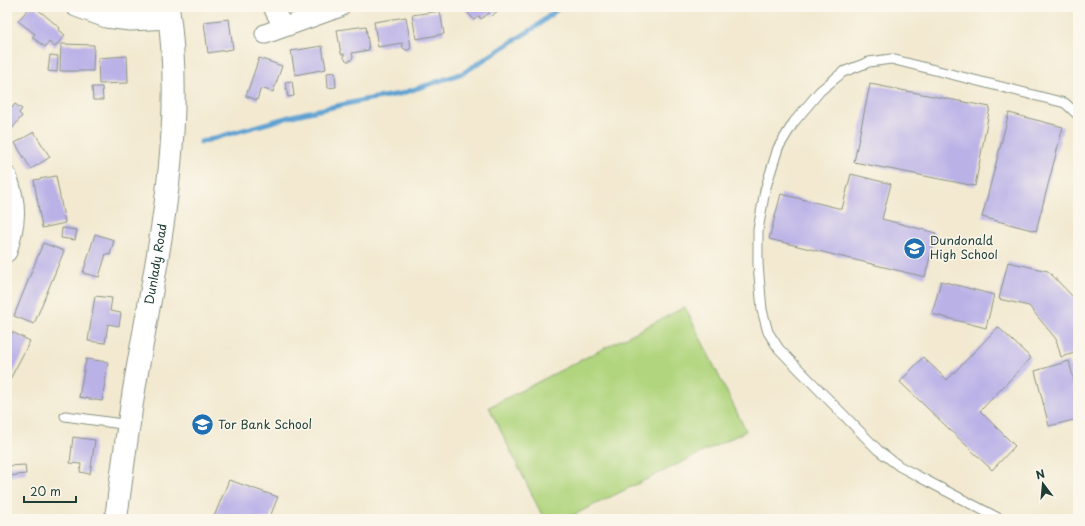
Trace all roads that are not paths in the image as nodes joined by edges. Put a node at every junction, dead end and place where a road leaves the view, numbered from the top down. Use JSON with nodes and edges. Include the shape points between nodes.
{"nodes":[{"id":1,"x":76,"y":7,"type":"edge"},
{"id":2,"x":273,"y":7,"type":"edge"},
{"id":3,"x":340,"y":7,"type":"edge"},
{"id":4,"x":169,"y":13,"type":"edge"},
{"id":5,"x":283,"y":27,"type":"junction"},
{"id":6,"x":265,"y":34,"type":"dead end"},
{"id":7,"x":1078,"y":115,"type":"edge"},
{"id":8,"x":7,"y":176,"type":"edge"},
{"id":9,"x":7,"y":252,"type":"edge"},
{"id":10,"x":65,"y":416,"type":"dead end"},
{"id":11,"x":129,"y":425,"type":"junction"},
{"id":12,"x":116,"y":519,"type":"edge"},
{"id":13,"x":1000,"y":519,"type":"edge"}],
"edges":[{"from":1,"to":4,"type":"street","via":[[106,18],[130,21]]},
{"from":2,"to":5,"type":"street"},
{"from":3,"to":5,"type":"street"},
{"from":4,"to":11,"type":"street","name":"Dunlady Road","via":[[174,66],[171,167],[163,230]]},
{"from":5,"to":6,"type":"street"},
{"from":7,"to":13,"type":"lane","via":[[1065,103],[1058,101],[891,59],[870,62],[844,72],[820,91],[794,122],[778,148],[765,190],[758,230],[762,310],[768,332],[779,349],[878,450],[899,466]]},
{"from":8,"to":9,"type":"street","via":[[15,204],[15,218]]},
{"from":10,"to":11,"type":"lane"},
{"from":11,"to":12,"type":"street","name":"Dunlady Road"}]}
